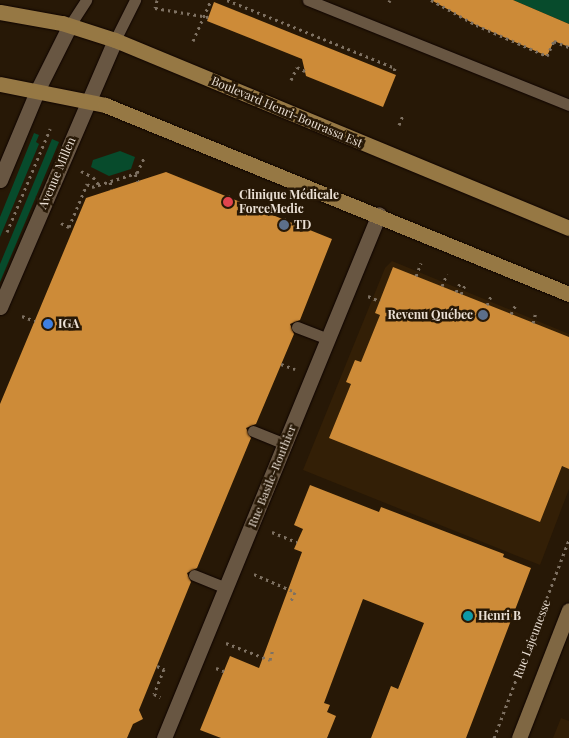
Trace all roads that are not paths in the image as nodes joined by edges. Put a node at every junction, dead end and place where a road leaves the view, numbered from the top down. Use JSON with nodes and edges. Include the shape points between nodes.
{"nodes":[{"id":1,"x":86,"y":0,"type":"edge"},
{"id":2,"x":135,"y":0,"type":"edge"},
{"id":3,"x":308,"y":0,"type":"edge"},
{"id":4,"x":0,"y":12,"type":"edge"},
{"id":5,"x":70,"y":25,"type":"junction"},
{"id":6,"x":115,"y":40,"type":"junction"},
{"id":7,"x":0,"y":84,"type":"edge"},
{"id":8,"x":38,"y":89,"type":"junction"},
{"id":9,"x":90,"y":100,"type":"junction"},
{"id":10,"x":567,"y":108,"type":"edge"},
{"id":11,"x":0,"y":180,"type":"edge"},
{"id":12,"x":379,"y":214,"type":"junction"},
{"id":13,"x":569,"y":228,"type":"edge"},
{"id":14,"x":569,"y":294,"type":"edge"},
{"id":15,"x":0,"y":307,"type":"edge"},
{"id":16,"x":297,"y":327,"type":"dead end"},
{"id":17,"x":328,"y":339,"type":"junction"},
{"id":18,"x":253,"y":431,"type":"dead end"},
{"id":19,"x":285,"y":444,"type":"junction"},
{"id":20,"x":194,"y":575,"type":"dead end"},
{"id":21,"x":226,"y":588,"type":"junction"},
{"id":22,"x":569,"y":610,"type":"edge"},
{"id":23,"x":164,"y":738,"type":"edge"},
{"id":24,"x":519,"y":738,"type":"edge"}],
"edges":[{"from":1,"to":5,"type":"lane"},
{"from":2,"to":6,"type":"lane"},
{"from":3,"to":10,"type":"lane"},
{"from":4,"to":5,"type":"main road","name":"Boulevard Henri-Bourassa Est"},
{"from":5,"to":6,"type":"main road","name":"Boulevard Henri-Bourassa Est"},
{"from":5,"to":8,"type":"street"},
{"from":6,"to":9,"type":"street","name":"Avenue Millen"},
{"from":6,"to":13,"type":"main road","name":"Boulevard Henri-Bourassa Est"},
{"from":7,"to":8,"type":"main road"},
{"from":8,"to":9,"type":"main road"},
{"from":8,"to":11,"type":"street"},
{"from":9,"to":12,"type":"main road"},
{"from":9,"to":15,"type":"street","name":"Avenue Millen"},
{"from":12,"to":14,"type":"main road"},
{"from":12,"to":17,"type":"street","name":"Rue Basile-Routhier"},
{"from":16,"to":17,"type":"lane"},
{"from":17,"to":19,"type":"street","name":"Rue Basile-Routhier"},
{"from":18,"to":19,"type":"lane"},
{"from":19,"to":21,"type":"street","name":"Rue Basile-Routhier"},
{"from":20,"to":21,"type":"lane"},
{"from":21,"to":23,"type":"street","name":"Rue Basile-Routhier"},
{"from":22,"to":24,"type":"main road","name":"Rue Lajeunesse"}]}
